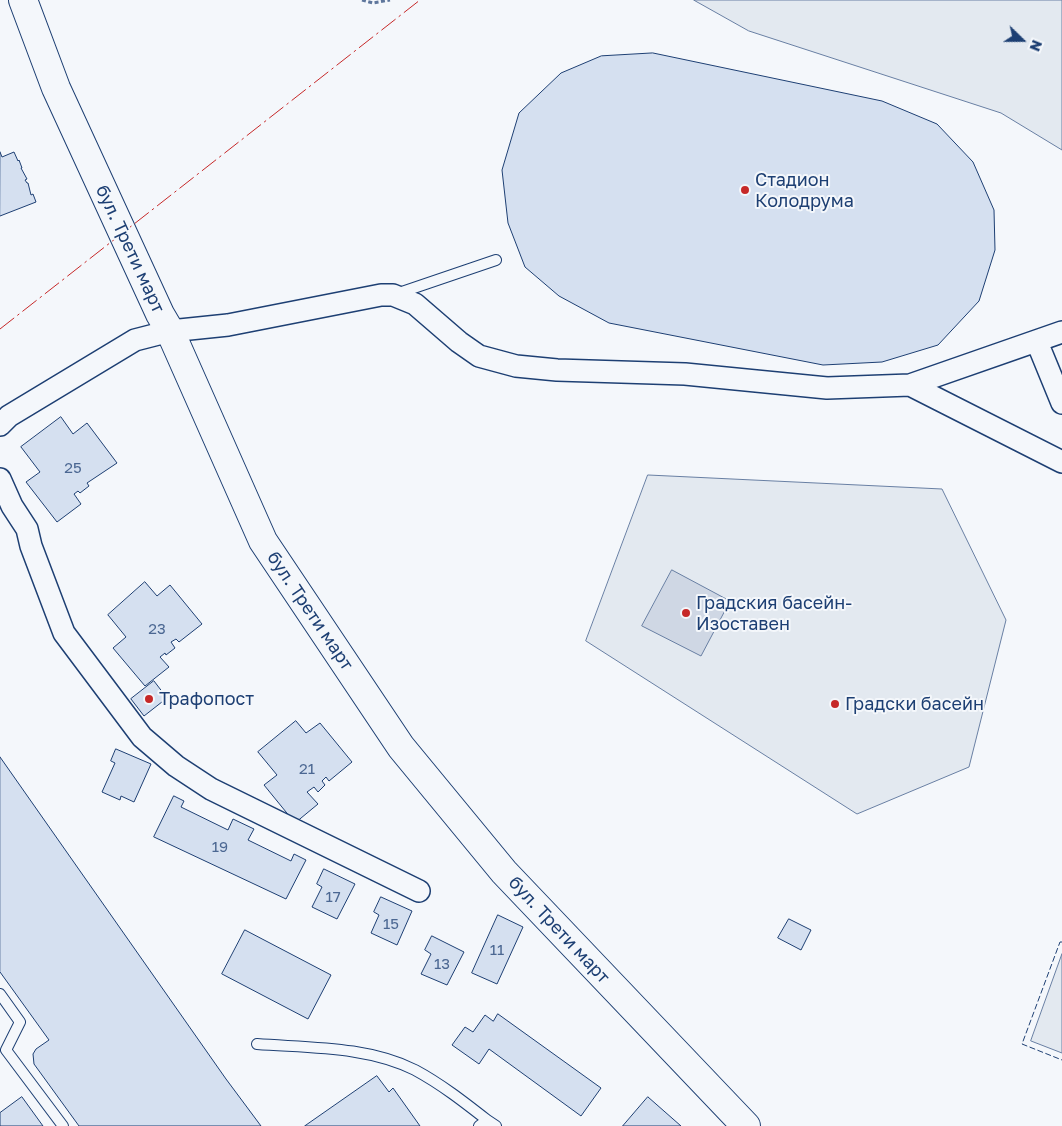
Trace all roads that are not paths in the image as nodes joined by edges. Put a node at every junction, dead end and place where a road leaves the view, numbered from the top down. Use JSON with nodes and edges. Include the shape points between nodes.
{"nodes":[{"id":1,"x":23,"y":0,"type":"edge"},
{"id":2,"x":496,"y":260,"type":"dead end"},
{"id":3,"x":393,"y":295,"type":"junction"},
{"id":4,"x":170,"y":331,"type":"junction"},
{"id":5,"x":1062,"y":332,"type":"edge"},
{"id":6,"x":1037,"y":342,"type":"junction"},
{"id":7,"x":910,"y":385,"type":"junction"},
{"id":8,"x":1062,"y":403,"type":"edge"},
{"id":9,"x":0,"y":425,"type":"edge"},
{"id":10,"x":1062,"y":462,"type":"edge"},
{"id":11,"x":0,"y":479,"type":"edge"},
{"id":12,"x":419,"y":891,"type":"dead end"},
{"id":13,"x":0,"y":994,"type":"edge"},
{"id":14,"x":257,"y":1044,"type":"dead end"},
{"id":15,"x":3,"y":1052,"type":"edge"},
{"id":16,"x":487,"y":1124,"type":"edge"},
{"id":17,"x":740,"y":1124,"type":"edge"},
{"id":18,"x":63,"y":1126,"type":"edge"}],
"edges":[{"from":1,"to":4,"type":"street","name":"бул. Трети март","via":[[56,88]]},
{"from":2,"to":3,"type":"lane"},
{"from":3,"to":4,"type":"street","via":[[228,325]]},
{"from":3,"to":7,"type":"street","via":[[415,304],[479,356],[516,366],[685,374],[827,388]]},
{"from":4,"to":9,"type":"street","via":[[135,340],[9,416]]},
{"from":4,"to":17,"type":"street","name":"бул. Трети март","via":[[263,541],[401,747],[504,872]]},
{"from":5,"to":6,"type":"street"},
{"from":6,"to":7,"type":"street"},
{"from":6,"to":8,"type":"street"},
{"from":7,"to":10,"type":"street"},
{"from":11,"to":12,"type":"street","via":[[27,529],[64,633],[142,737],[176,766],[211,789]]},
{"from":13,"to":15,"type":"lane","via":[[20,1022]]},
{"from":14,"to":16,"type":"lane","via":[[360,1052],[392,1061],[448,1090]]},
{"from":15,"to":18,"type":"lane"}]}
